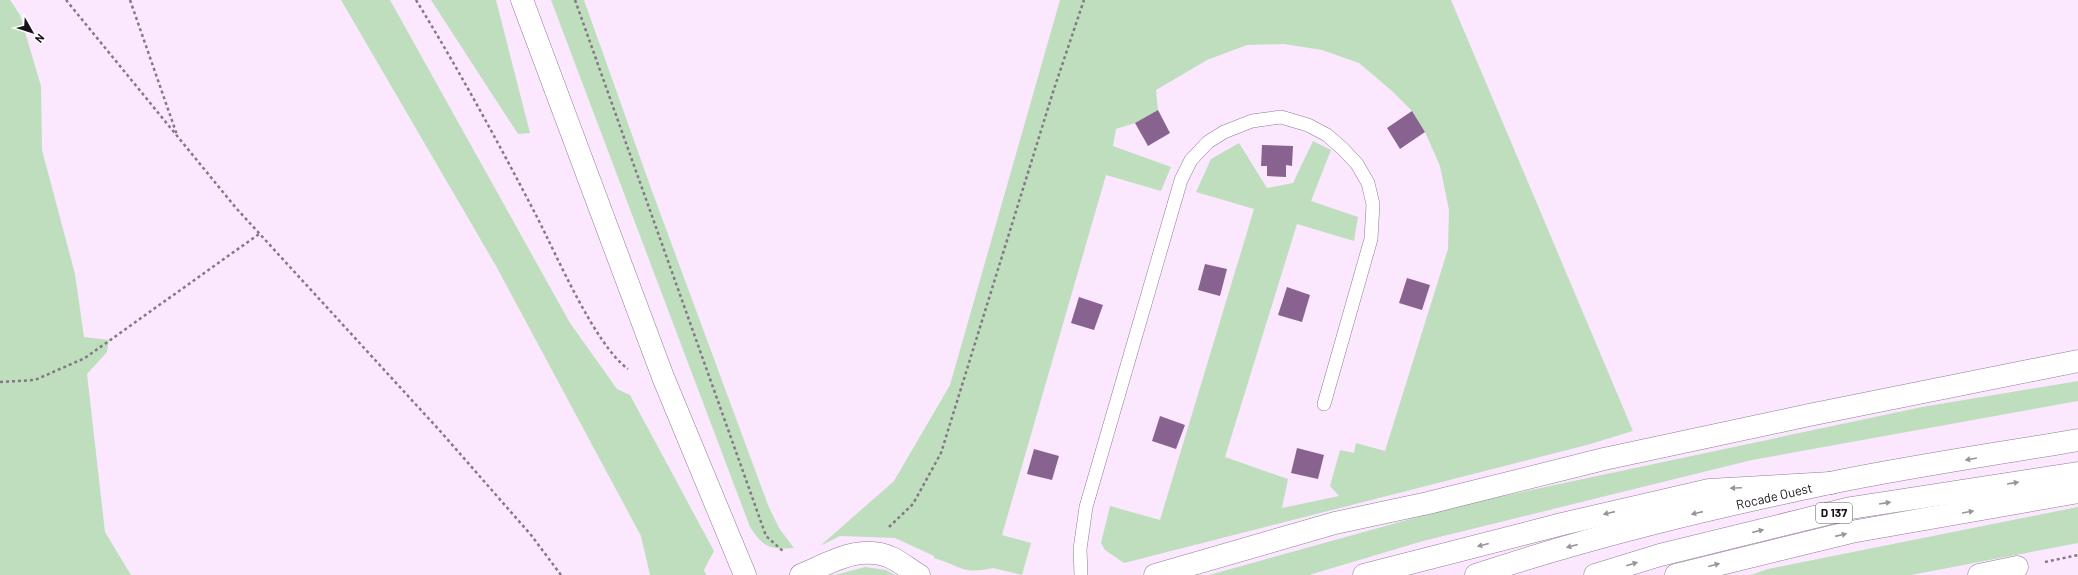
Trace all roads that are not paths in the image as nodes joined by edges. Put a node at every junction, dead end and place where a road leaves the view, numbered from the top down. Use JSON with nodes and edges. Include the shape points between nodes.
{"nodes":[{"id":1,"x":522,"y":0,"type":"edge"},
{"id":2,"x":2078,"y":361,"type":"edge"},
{"id":3,"x":1324,"y":404,"type":"dead end"},
{"id":4,"x":2078,"y":440,"type":"edge"},
{"id":5,"x":2078,"y":473,"type":"edge"},
{"id":6,"x":1831,"y":483,"type":"junction"},
{"id":7,"x":2078,"y":492,"type":"edge"},
{"id":8,"x":2017,"y":567,"type":"road end"},
{"id":9,"x":745,"y":575,"type":"edge"},
{"id":10,"x":802,"y":575,"type":"edge"},
{"id":11,"x":919,"y":575,"type":"edge"},
{"id":12,"x":1081,"y":575,"type":"edge"},
{"id":13,"x":1155,"y":575,"type":"edge"},
{"id":14,"x":1364,"y":575,"type":"edge"},
{"id":15,"x":1476,"y":575,"type":"edge"},
{"id":16,"x":1595,"y":575,"type":"edge"},
{"id":17,"x":1676,"y":575,"type":"edge"},
{"id":18,"x":1979,"y":575,"type":"edge"}],
"edges":[{"from":1,"to":9,"type":"main road","via":[[663,377]]},
{"from":2,"to":13,"type":"main road","via":[[1604,459],[1335,524]]},
{"from":3,"to":12,"type":"lane","via":[[1371,239],[1374,221],[1368,183],[1357,164],[1343,149],[1308,125],[1281,117],[1252,120],[1208,142],[1191,160],[1181,180],[1086,507],[1080,549]]},
{"from":4,"to":6,"type":"main road","name":"Rocade Ouest","number":"D 137","one_way":true},
{"from":16,"to":5,"type":"main road","number":"D 137","one_way":true,"via":[[1660,555],[1851,508]]},
{"from":6,"to":14,"type":"main road","one_way":true,"via":[[1709,490],[1562,524]]},
{"from":6,"to":15,"type":"main road","name":"Rocade Ouest","number":"D 137","one_way":true,"via":[[1536,555]]},
{"from":17,"to":7,"type":"main road","one_way":true,"via":[[1852,532]]},
{"from":8,"to":18,"type":"main road"},
{"from":10,"to":11,"type":"main road","via":[[845,556],[863,552],[893,558]]}]}
